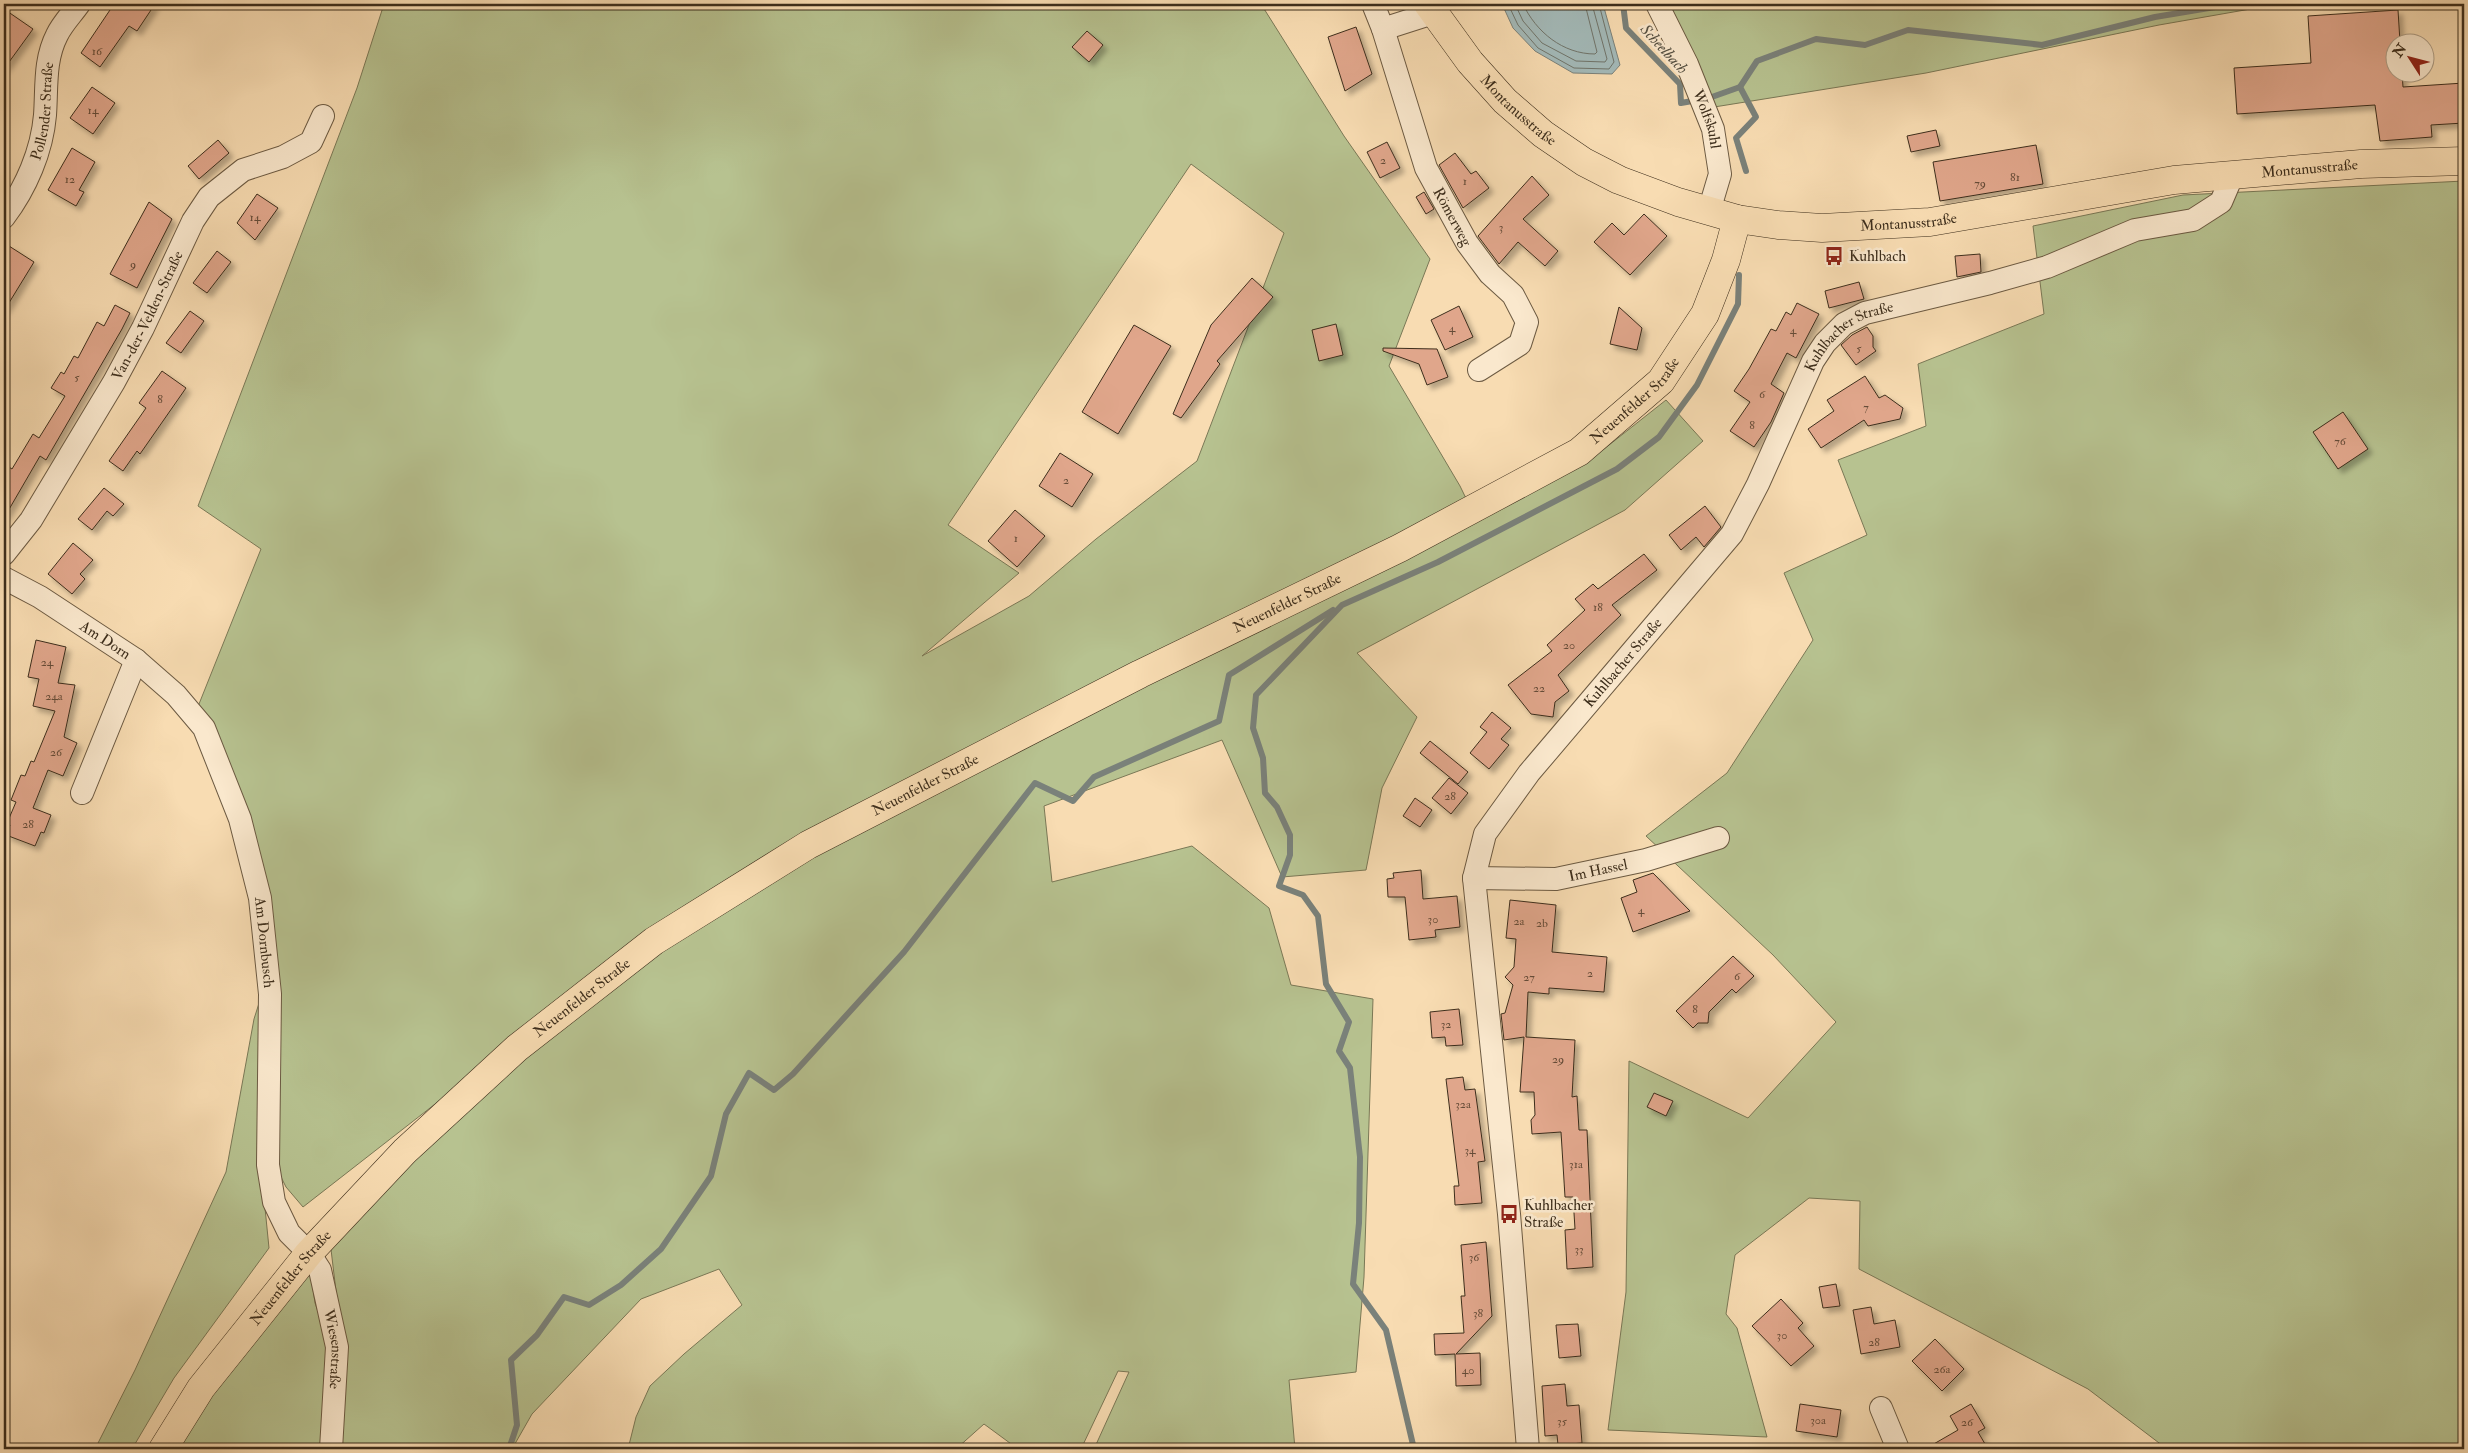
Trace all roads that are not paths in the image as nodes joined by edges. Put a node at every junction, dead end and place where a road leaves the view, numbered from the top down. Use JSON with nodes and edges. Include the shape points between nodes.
{"nodes":[{"id":1,"x":79,"y":4,"type":"edge"},
{"id":2,"x":1373,"y":4,"type":"edge"},
{"id":3,"x":1657,"y":4,"type":"edge"},
{"id":4,"x":1430,"y":8,"type":"edge"},
{"id":5,"x":1383,"y":29,"type":"junction"},
{"id":6,"x":323,"y":116,"type":"dead end"},
{"id":7,"x":2464,"y":161,"type":"edge"},
{"id":8,"x":2234,"y":174,"type":"junction"},
{"id":9,"x":1709,"y":211,"type":"junction"},
{"id":10,"x":4,"y":217,"type":"edge"},
{"id":11,"x":1737,"y":218,"type":"junction"},
{"id":12,"x":1479,"y":370,"type":"dead end"},
{"id":13,"x":4,"y":554,"type":"edge"},
{"id":14,"x":4,"y":578,"type":"edge"},
{"id":15,"x":136,"y":660,"type":"junction"},
{"id":16,"x":82,"y":793,"type":"dead end"},
{"id":17,"x":1718,"y":838,"type":"dead end"},
{"id":18,"x":1474,"y":878,"type":"junction"},
{"id":19,"x":309,"y":1253,"type":"junction"},
{"id":20,"x":1881,"y":1408,"type":"dead end"},
{"id":21,"x":163,"y":1449,"type":"edge"},
{"id":22,"x":331,"y":1449,"type":"edge"},
{"id":23,"x":1528,"y":1449,"type":"edge"},
{"id":24,"x":1898,"y":1449,"type":"edge"}],
"edges":[{"from":1,"to":10,"type":"street","name":"Pollender Straße","via":[[57,35],[48,63],[45,117],[35,161]]},
{"from":2,"to":5,"type":"street","name":"Römerweg"},
{"from":3,"to":9,"type":"street","name":"Wolfskuhl","via":[[1687,64],[1713,129],[1720,174]]},
{"from":4,"to":5,"type":"street"},
{"from":4,"to":9,"type":"main road","name":"Montanusstraße","via":[[1470,62],[1505,101],[1542,134],[1619,180]]},
{"from":5,"to":12,"type":"street","name":"Römerweg","via":[[1426,168],[1466,243],[1490,274],[1513,295],[1527,322],[1520,344]]},
{"from":6,"to":13,"type":"street","name":"Van-der-Velden-Straße","via":[[311,142],[284,157],[243,170],[209,197],[193,221],[114,382],[31,520]]},
{"from":7,"to":8,"type":"main road","name":"Montanusstraße","via":[[2361,164]]},
{"from":8,"to":11,"type":"main road","name":"Montanusstraße","via":[[2174,180],[1930,222],[1822,228]]},
{"from":8,"to":18,"type":"street","name":"Kuhlbacher Straße","via":[[2221,202],[2193,220],[2135,230],[2047,267],[1864,312],[1844,324],[1825,343],[1813,362],[1732,534],[1529,773],[1485,834]]},
{"from":9,"to":11,"type":"main road","name":"Montanusstraße"},
{"from":11,"to":19,"type":"main road","name":"Neuenfelder Straße","via":[[1726,260],[1705,314],[1660,381],[1579,452],[1400,548],[1140,674],[808,845],[662,936],[517,1048],[405,1151]]},
{"from":14,"to":15,"type":"street","name":"Am Dorn","via":[[40,597]]},
{"from":15,"to":16,"type":"street","name":"Am Dorn"},
{"from":15,"to":19,"type":"street","name":"Am Dornbusch","via":[[176,695],[204,728],[240,819],[260,898],[270,994],[268,1165],[274,1202],[289,1233]]},
{"from":17,"to":18,"type":"street","name":"Im Hassel","via":[[1646,860],[1556,879]]},
{"from":18,"to":23,"type":"street","name":"Kuhlbacher Straße","via":[[1509,1214]]},
{"from":19,"to":21,"type":"main road","name":"Neuenfelder Straße","via":[[201,1388]]},
{"from":19,"to":22,"type":"street","name":"Wiesenstraße","via":[[320,1270],[337,1347]]},
{"from":20,"to":24,"type":"street"}]}
